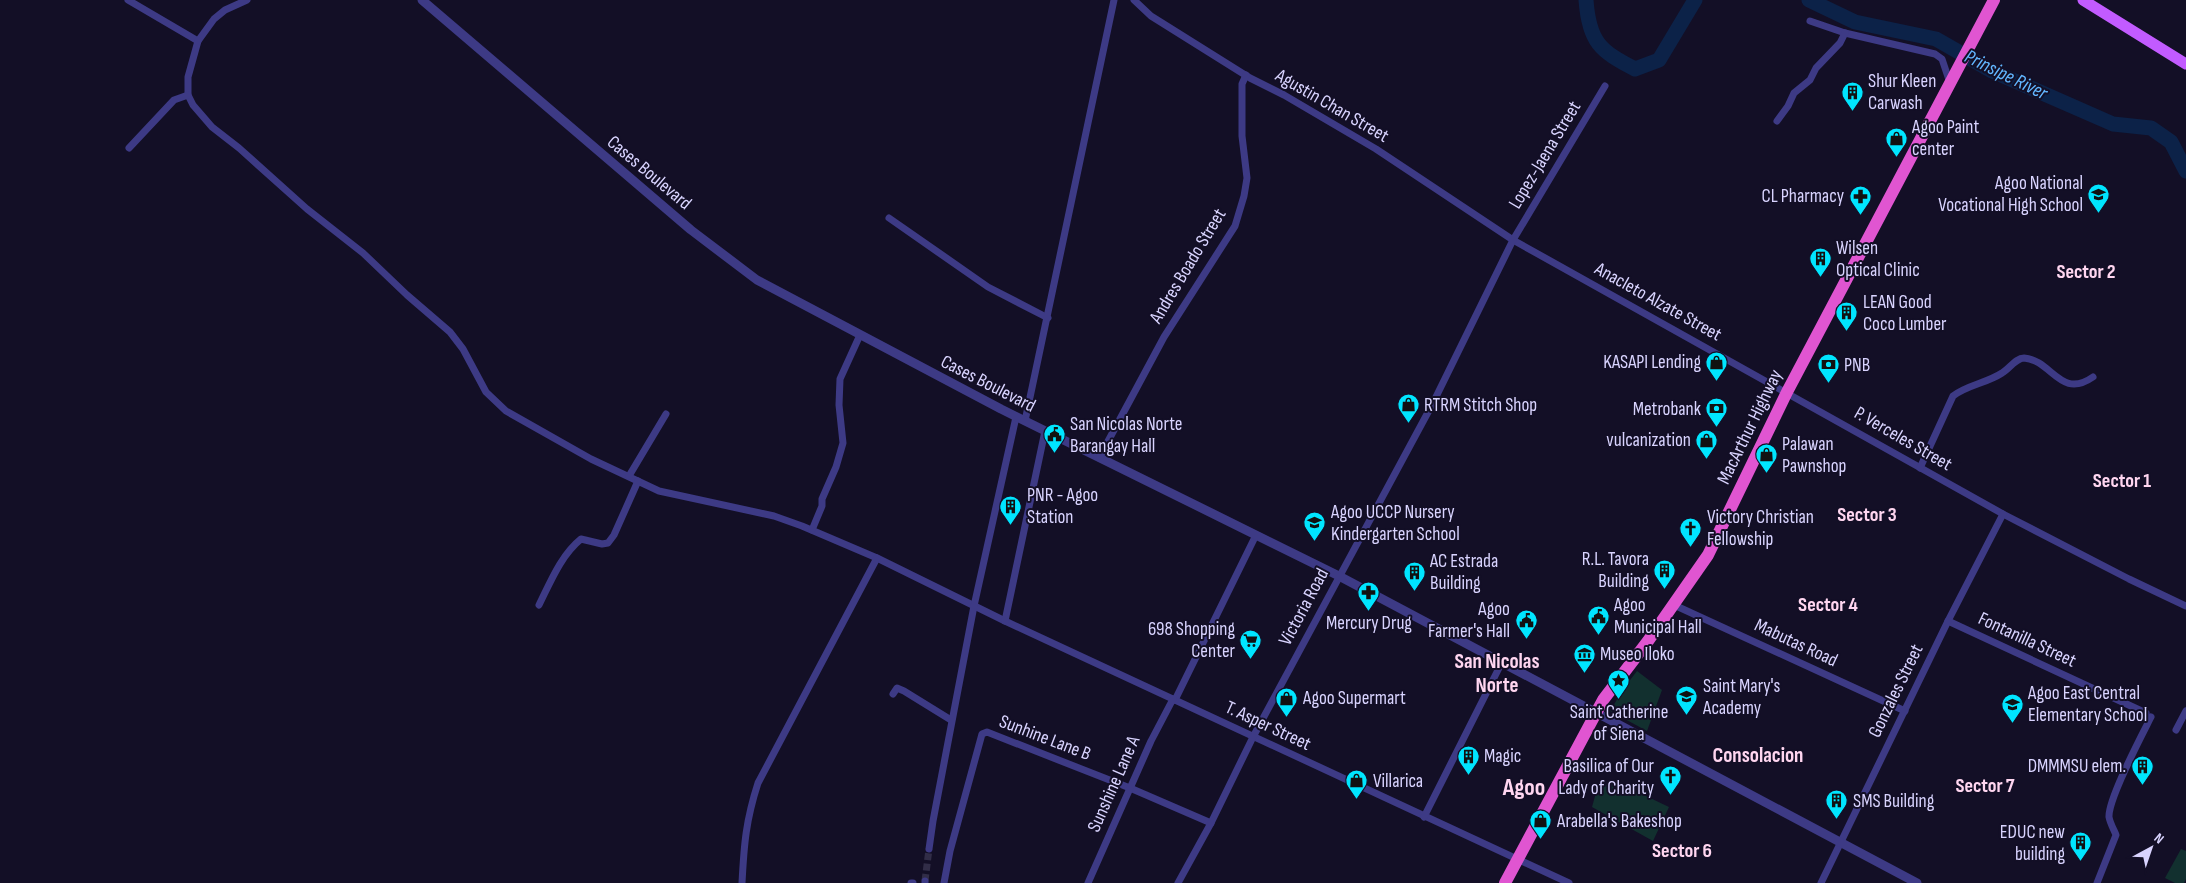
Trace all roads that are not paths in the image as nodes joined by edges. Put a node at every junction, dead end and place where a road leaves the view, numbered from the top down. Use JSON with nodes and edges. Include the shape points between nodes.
{"nodes":[{"id":1,"x":128,"y":0,"type":"edge"},
{"id":2,"x":247,"y":0,"type":"edge"},
{"id":3,"x":422,"y":0,"type":"edge"},
{"id":4,"x":1114,"y":0,"type":"edge"},
{"id":5,"x":1134,"y":0,"type":"edge"},
{"id":6,"x":2085,"y":0,"type":"edge"},
{"id":7,"x":1993,"y":2,"type":"edge"},
{"id":8,"x":1810,"y":21,"type":"dead end"},
{"id":9,"x":1845,"y":33,"type":"junction"},
{"id":10,"x":198,"y":41,"type":"junction"},
{"id":11,"x":2186,"y":64,"type":"edge"},
{"id":12,"x":1246,"y":75,"type":"junction"},
{"id":13,"x":1953,"y":78,"type":"junction"},
{"id":14,"x":1605,"y":86,"type":"dead end"},
{"id":15,"x":188,"y":95,"type":"junction"},
{"id":16,"x":1777,"y":121,"type":"dead end"},
{"id":17,"x":129,"y":148,"type":"dead end"},
{"id":18,"x":890,"y":218,"type":"dead end"},
{"id":19,"x":1514,"y":240,"type":"junction"},
{"id":20,"x":1048,"y":318,"type":"junction"},
{"id":21,"x":860,"y":335,"type":"junction"},
{"id":22,"x":2093,"y":377,"type":"dead end"},
{"id":23,"x":1787,"y":392,"type":"junction"},
{"id":24,"x":666,"y":414,"type":"dead end"},
{"id":25,"x":1016,"y":417,"type":"junction"},
{"id":26,"x":1025,"y":421,"type":"junction"},
{"id":27,"x":1045,"y":431,"type":"junction"},
{"id":28,"x":1099,"y":458,"type":"junction"},
{"id":29,"x":1920,"y":468,"type":"junction"},
{"id":30,"x":629,"y":476,"type":"junction"},
{"id":31,"x":638,"y":481,"type":"junction"},
{"id":32,"x":2003,"y":514,"type":"junction"},
{"id":33,"x":812,"y":530,"type":"junction"},
{"id":34,"x":1256,"y":535,"type":"junction"},
{"id":35,"x":877,"y":558,"type":"junction"},
{"id":36,"x":1339,"y":576,"type":"junction"},
{"id":37,"x":1674,"y":605,"type":"junction"},
{"id":38,"x":539,"y":606,"type":"dead end"},
{"id":39,"x":974,"y":606,"type":"junction"},
{"id":40,"x":2186,"y":606,"type":"edge"},
{"id":41,"x":1005,"y":621,"type":"junction"},
{"id":42,"x":1948,"y":621,"type":"junction"},
{"id":43,"x":1502,"y":662,"type":"junction"},
{"id":44,"x":893,"y":694,"type":"dead end"},
{"id":45,"x":1174,"y":700,"type":"junction"},
{"id":46,"x":1596,"y":711,"type":"junction"},
{"id":47,"x":1905,"y":711,"type":"junction"},
{"id":48,"x":2186,"y":711,"type":"edge"},
{"id":49,"x":951,"y":720,"type":"junction"},
{"id":50,"x":2176,"y":730,"type":"dead end"},
{"id":51,"x":1253,"y":737,"type":"junction"},
{"id":52,"x":1130,"y":788,"type":"junction"},
{"id":53,"x":1424,"y":817,"type":"junction"},
{"id":54,"x":1211,"y":823,"type":"junction"},
{"id":55,"x":1840,"y":842,"type":"junction"},
{"id":56,"x":929,"y":849,"type":"tunnel mouth"},
{"id":57,"x":1517,"y":859,"type":"junction"},
{"id":58,"x":742,"y":883,"type":"edge"},
{"id":59,"x":944,"y":883,"type":"edge"},
{"id":60,"x":1088,"y":883,"type":"edge"},
{"id":61,"x":1178,"y":883,"type":"edge"},
{"id":62,"x":1505,"y":883,"type":"edge"},
{"id":63,"x":1570,"y":883,"type":"edge"},
{"id":64,"x":1822,"y":883,"type":"edge"},
{"id":65,"x":1916,"y":883,"type":"edge"},
{"id":66,"x":2097,"y":883,"type":"edge"}],
"edges":[{"from":1,"to":10,"type":"street"},
{"from":2,"to":10,"type":"street","via":[[214,19]]},
{"from":3,"to":21,"type":"street","name":"Cases Boulevard","via":[[735,264],[757,280]]},
{"from":4,"to":20,"type":"street"},
{"from":5,"to":12,"type":"street","name":"Agustin Chan Street","via":[[1151,16]]},
{"from":6,"to":11,"type":"main road"},
{"from":7,"to":13,"type":"highway","name":"MacArthur Highway"},
{"from":8,"to":9,"type":"street"},
{"from":9,"to":13,"type":"street","via":[[1935,54],[1942,59],[1944,69]]},
{"from":9,"to":16,"type":"street","via":[[1810,80],[1794,93]]},
{"from":10,"to":15,"type":"street","via":[[188,76]]},
{"from":12,"to":19,"type":"street","name":"Agustin Chan Street","via":[[1376,149]]},
{"from":12,"to":28,"type":"street","name":"Andres Boado Street","via":[[1242,84],[1242,136],[1247,178],[1235,226],[1164,338]]},
{"from":13,"to":23,"type":"highway","name":"MacArthur Highway"},
{"from":14,"to":19,"type":"street","name":"Lopez-Jaena Street"},
{"from":15,"to":17,"type":"street","via":[[174,100]]},
{"from":15,"to":30,"type":"street","name":"T. Asper Street","via":[[212,127],[363,253],[450,332],[493,401],[591,459]]},
{"from":18,"to":20,"type":"street","via":[[988,287]]},
{"from":19,"to":23,"type":"street","name":"Anacleto Alzate Street"},
{"from":19,"to":36,"type":"street","name":"Victoria Road","via":[[1433,403]]},
{"from":20,"to":26,"type":"street"},
{"from":21,"to":25,"type":"street","name":"Cases Boulevard"},
{"from":21,"to":33,"type":"street","via":[[840,379],[843,443]]},
{"from":22,"to":29,"type":"street","via":[[2085,382],[2068,384],[2034,361],[2019,359],[2003,373],[1953,396]]},
{"from":23,"to":29,"type":"street","name":"P. Verceles Street"},
{"from":23,"to":37,"type":"highway","name":"MacArthur Highway","via":[[1708,555]]},
{"from":24,"to":30,"type":"street"},
{"from":25,"to":26,"type":"street","name":"Cases Boulevard"},
{"from":25,"to":39,"type":"street"},
{"from":26,"to":27,"type":"street","name":"Cases Boulevard"},
{"from":27,"to":28,"type":"street","name":"Cases Boulevard"},
{"from":27,"to":41,"type":"street"},
{"from":28,"to":34,"type":"street","name":"Cases Boulevard"},
{"from":29,"to":32,"type":"street","name":"P. Verceles Street"},
{"from":30,"to":31,"type":"street","name":"T. Asper Street"},
{"from":31,"to":33,"type":"street","name":"T. Asper Street","via":[[659,491],[774,516]]},
{"from":31,"to":38,"type":"street","via":[[608,543],[581,539],[574,544],[556,570]]},
{"from":32,"to":40,"type":"street","name":"P. Verceles Street"},
{"from":32,"to":42,"type":"street","name":"Gonzales Street"},
{"from":33,"to":35,"type":"street","name":"T. Asper Street"},
{"from":34,"to":36,"type":"street","name":"Cases Boulevard"},
{"from":34,"to":45,"type":"street","name":"Sunshine Lane A"},
{"from":35,"to":39,"type":"street","name":"T. Asper Street"},
{"from":35,"to":58,"type":"street","via":[[758,783],[744,835]]},
{"from":36,"to":43,"type":"street","name":"Cases Boulevard"},
{"from":36,"to":51,"type":"street","name":"Victoria Road"},
{"from":37,"to":46,"type":"highway","name":"MacArthur Highway"},
{"from":37,"to":47,"type":"street","name":"Mabutas Road"},
{"from":39,"to":41,"type":"street","name":"T. Asper Street"},
{"from":39,"to":49,"type":"street"},
{"from":41,"to":45,"type":"street","name":"T. Asper Street"},
{"from":42,"to":47,"type":"street","name":"Gonzales Street"},
{"from":42,"to":66,"type":"street","name":"Fontanilla Street","via":[[2148,715],[2112,806],[2109,817],[2116,836]]},
{"from":43,"to":46,"type":"street","name":"Cases Boulevard"},
{"from":43,"to":53,"type":"street"},
{"from":44,"to":49,"type":"street","via":[[897,688],[904,691]]},
{"from":45,"to":51,"type":"street","name":"T. Asper Street"},
{"from":45,"to":52,"type":"street","name":"Sunshine Lane A"},
{"from":46,"to":55,"type":"street","name":"Cases Boulevard"},
{"from":46,"to":57,"type":"highway","name":"MacArthur Highway"},
{"from":47,"to":55,"type":"street","name":"Gonzales Street"},
{"from":48,"to":50,"type":"street"},
{"from":49,"to":56,"type":"street"},
{"from":51,"to":53,"type":"street","name":"T. Asper Street"},
{"from":51,"to":54,"type":"street","name":"Victoria Road"},
{"from":52,"to":54,"type":"street","name":"Sunhine Lane B"},
{"from":52,"to":59,"type":"street","name":"Sunhine Lane B","via":[[987,732],[982,734]]},
{"from":52,"to":60,"type":"street","name":"Sunshine Lane A"},
{"from":53,"to":57,"type":"street","name":"T. Asper Street"},
{"from":54,"to":61,"type":"street","name":"Victoria Road"},
{"from":55,"to":64,"type":"street","name":"Gonzales Street"},
{"from":55,"to":65,"type":"street","name":"Cases Boulevard"},
{"from":57,"to":62,"type":"highway","name":"MacArthur Highway"},
{"from":57,"to":63,"type":"street","name":"T. Asper Street"}]}
